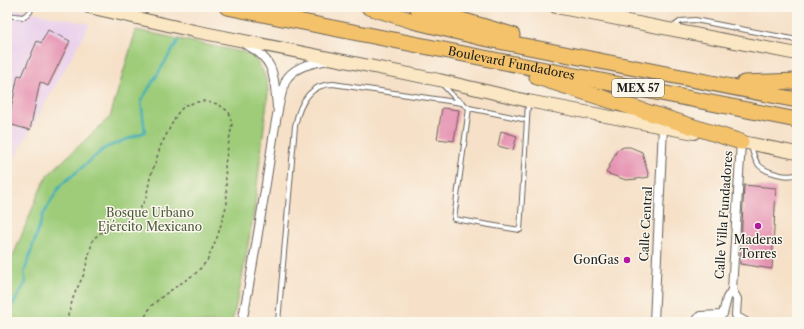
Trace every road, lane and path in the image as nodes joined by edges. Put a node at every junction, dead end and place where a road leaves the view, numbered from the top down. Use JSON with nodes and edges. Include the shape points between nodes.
{"nodes":[{"id":1,"x":32,"y":7,"type":"edge"},
{"id":2,"x":89,"y":7,"type":"edge"},
{"id":3,"x":228,"y":7,"type":"edge"},
{"id":4,"x":369,"y":7,"type":"edge"},
{"id":5,"x":417,"y":7,"type":"edge"},
{"id":6,"x":556,"y":7,"type":"edge"},
{"id":7,"x":597,"y":11,"type":"edge"},
{"id":8,"x":7,"y":15,"type":"edge"},
{"id":9,"x":670,"y":29,"type":"junction"},
{"id":10,"x":232,"y":39,"type":"junction"},
{"id":11,"x":797,"y":40,"type":"edge"},
{"id":12,"x":797,"y":54,"type":"edge"},
{"id":13,"x":480,"y":57,"type":"junction"},
{"id":14,"x":332,"y":59,"type":"junction"},
{"id":15,"x":611,"y":64,"type":"junction"},
{"id":16,"x":439,"y":80,"type":"junction"},
{"id":17,"x":797,"y":81,"type":"edge"},
{"id":18,"x":715,"y":84,"type":"junction"},
{"id":19,"x":797,"y":100,"type":"edge"},
{"id":20,"x":528,"y":101,"type":"junction"},
{"id":21,"x":462,"y":103,"type":"junction"},
{"id":22,"x":469,"y":108,"type":"junction"},
{"id":23,"x":278,"y":112,"type":"junction"},
{"id":24,"x":527,"y":120,"type":"junction"},
{"id":25,"x":797,"y":120,"type":"edge"},
{"id":26,"x":663,"y":127,"type":"junction"},
{"id":27,"x":745,"y":143,"type":"junction"},
{"id":28,"x":797,"y":153,"type":"edge"},
{"id":29,"x":797,"y":174,"type":"edge"},
{"id":30,"x":732,"y":290,"type":"junction"},
{"id":31,"x":741,"y":319,"type":"edge"},
{"id":32,"x":66,"y":322,"type":"edge"},
{"id":33,"x":142,"y":322,"type":"edge"},
{"id":34,"x":242,"y":322,"type":"edge"},
{"id":35,"x":278,"y":322,"type":"edge"},
{"id":36,"x":654,"y":322,"type":"edge"},
{"id":37,"x":695,"y":322,"type":"edge"}],
"edges":[{"from":1,"to":8,"type":"lane","via":[[23,17]]},
{"from":2,"to":10,"type":"main road"},
{"from":3,"to":13,"type":"highway","name":"Boulevard Fundadores","number":"MEX 57"},
{"from":4,"to":15,"type":"highway","name":"Boulevard Fundadores","number":"MEX 57","via":[[413,21],[484,38]]},
{"from":5,"to":15,"type":"highway"},
{"from":6,"to":7,"type":"main road"},
{"from":7,"to":9,"type":"main road"},
{"from":9,"to":11,"type":"lane","via":[[681,22],[695,20]]},
{"from":9,"to":12,"type":"main road"},
{"from":10,"to":14,"type":"main road"},
{"from":10,"to":23,"type":"street","via":[[256,50],[272,68]]},
{"from":13,"to":25,"type":"highway","name":"Boulevard Fundadores","number":"MEX 57"},
{"from":13,"to":27,"type":"highway"},
{"from":14,"to":16,"type":"main road"},
{"from":14,"to":23,"type":"street","via":[[293,71],[286,78]]},
{"from":15,"to":18,"type":"highway","name":"Boulevard Fundadores","number":"MEX 57"},
{"from":16,"to":20,"type":"main road"},
{"from":16,"to":21,"type":"lane"},
{"from":17,"to":18,"type":"highway"},
{"from":18,"to":19,"type":"highway","name":"Boulevard Fundadores","number":"MEX 57"},
{"from":20,"to":24,"type":"lane"},
{"from":20,"to":26,"type":"main road"},
{"from":21,"to":22,"type":"lane"},
{"from":21,"to":35,"type":"lane","via":[[333,84],[316,88],[303,101],[294,126]]},
{"from":22,"to":24,"type":"lane"},
{"from":22,"to":24,"type":"lane","via":[[454,219],[520,230]]},
{"from":23,"to":34,"type":"street"},
{"from":26,"to":27,"type":"main road"},
{"from":26,"to":36,"type":"street","name":"Calle Central"},
{"from":27,"to":28,"type":"main road"},
{"from":27,"to":29,"type":"lane","via":[[764,169],[787,177]]},
{"from":27,"to":30,"type":"street","name":"Calle Villa Fundadores"},
{"from":30,"to":31,"type":"street","name":"Calle Villa Fundadores","via":[[737,299]]},
{"from":30,"to":37,"type":"street","name":"Calle Villa Fundadores","via":[[720,316],[704,315]]},
{"from":32,"to":33,"type":"path","via":[[84,274],[93,239],[103,231],[127,220],[139,210],[146,198],[161,144],[177,114],[185,106],[202,101],[218,104],[229,112],[232,124],[225,164],[227,204],[218,235],[207,261],[196,273],[151,306]]}]}
